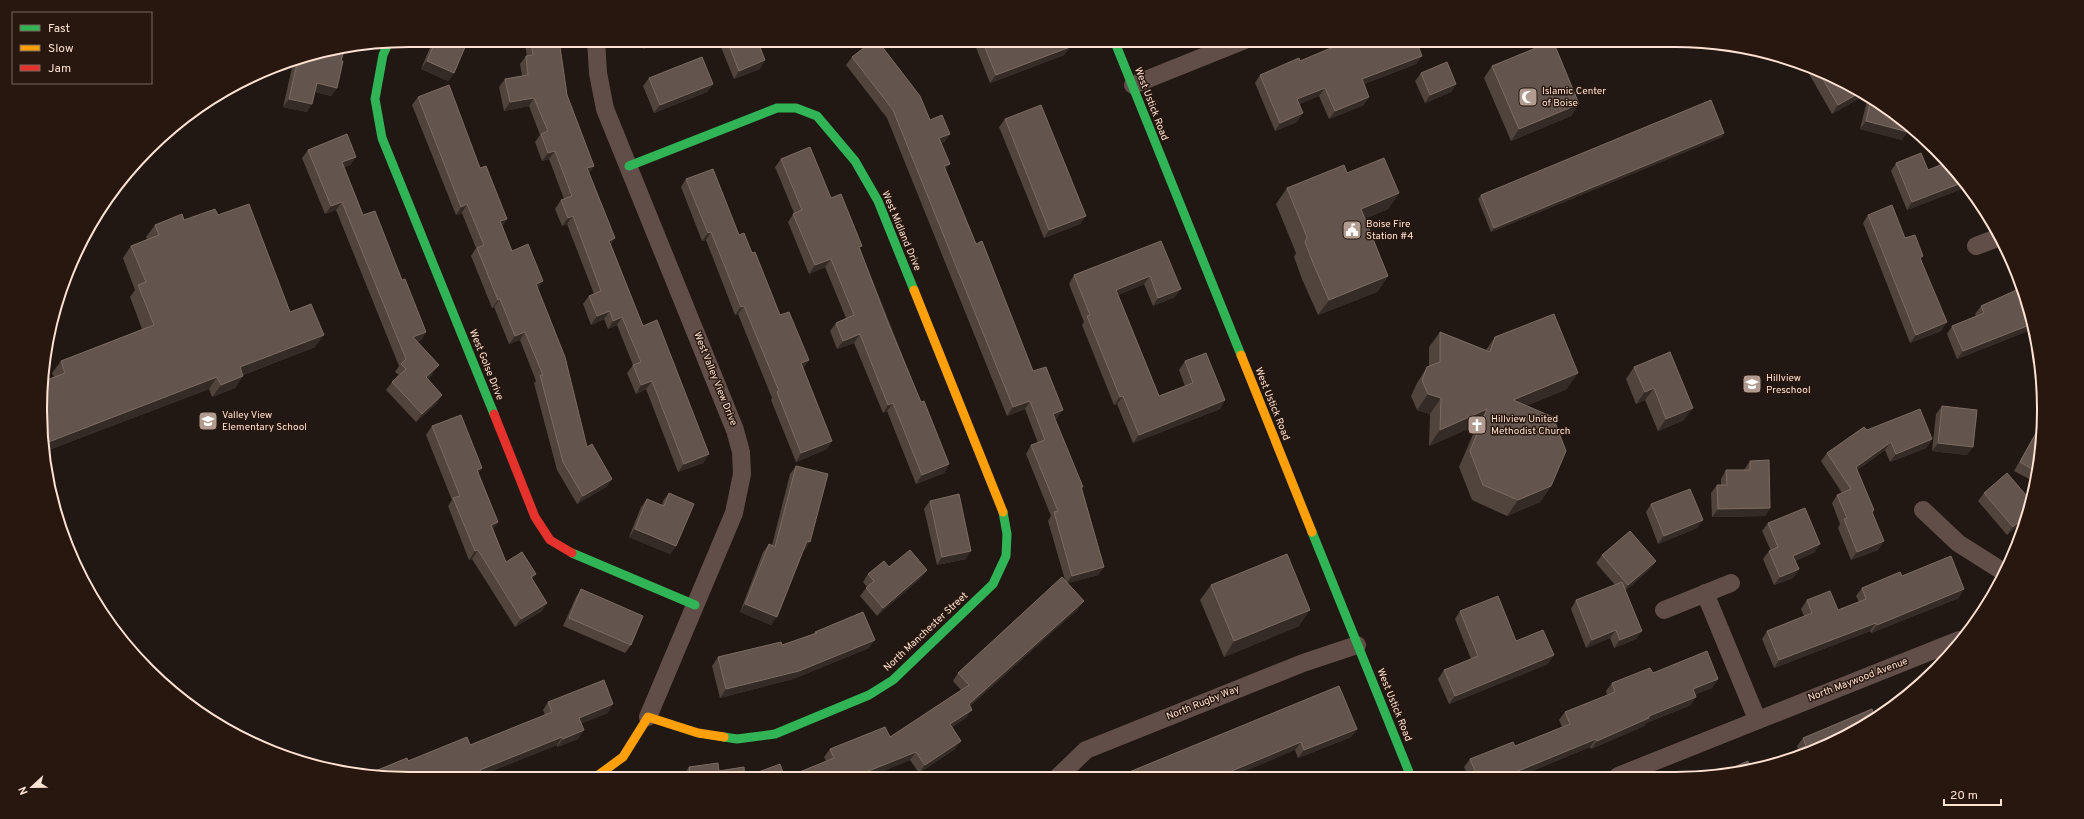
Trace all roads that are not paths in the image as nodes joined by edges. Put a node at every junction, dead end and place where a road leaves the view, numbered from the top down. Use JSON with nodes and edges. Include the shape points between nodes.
{"nodes":[{"id":1,"x":596,"y":47,"type":"edge"},
{"id":2,"x":1117,"y":47,"type":"edge"},
{"id":3,"x":1227,"y":47,"type":"edge"},
{"id":4,"x":386,"y":48,"type":"edge"},
{"id":5,"x":1133,"y":86,"type":"junction"},
{"id":6,"x":629,"y":166,"type":"junction"},
{"id":7,"x":1994,"y":239,"type":"edge"},
{"id":8,"x":1976,"y":246,"type":"dead end"},
{"id":9,"x":1923,"y":510,"type":"dead end"},
{"id":10,"x":1006,"y":556,"type":"joint"},
{"id":11,"x":2000,"y":570,"type":"edge"},
{"id":12,"x":1731,"y":583,"type":"dead end"},
{"id":13,"x":1705,"y":593,"type":"junction"},
{"id":14,"x":695,"y":606,"type":"junction"},
{"id":15,"x":1664,"y":610,"type":"dead end"},
{"id":16,"x":1952,"y":643,"type":"edge"},
{"id":17,"x":1358,"y":645,"type":"junction"},
{"id":18,"x":648,"y":717,"type":"junction"},
{"id":19,"x":1757,"y":719,"type":"junction"},
{"id":20,"x":603,"y":772,"type":"edge"},
{"id":21,"x":1063,"y":772,"type":"edge"},
{"id":22,"x":1409,"y":772,"type":"edge"},
{"id":23,"x":1628,"y":772,"type":"edge"}],
"edges":[{"from":1,"to":6,"type":"street","name":"West Valley View Drive","via":[[605,109]]},
{"from":2,"to":5,"type":"street","name":"West Ustick Road"},
{"from":3,"to":5,"type":"street"},
{"from":4,"to":14,"type":"street","name":"West Golse Drive","via":[[375,99],[382,138],[535,517],[550,540],[570,552]]},
{"from":5,"to":17,"type":"street","name":"West Ustick Road"},
{"from":6,"to":10,"type":"street","name":"West Midland Drive","via":[[777,108],[796,108],[817,116],[855,161],[878,201],[1004,513],[1007,534]]},
{"from":6,"to":14,"type":"street","name":"West Valley View Drive","via":[[732,422],[741,452],[742,474],[734,513]]},
{"from":7,"to":8,"type":"street"},
{"from":9,"to":11,"type":"street","via":[[1958,543]]},
{"from":10,"to":18,"type":"street","name":"North Manchester Street","via":[[993,584],[893,680],[869,696],[775,734],[737,739],[698,733]]},
{"from":12,"to":13,"type":"street"},
{"from":13,"to":15,"type":"street"},
{"from":13,"to":19,"type":"street"},
{"from":14,"to":18,"type":"street","name":"West Valley View Drive"},
{"from":16,"to":19,"type":"street","name":"North Maywood Avenue"},
{"from":17,"to":21,"type":"street","name":"North Rugby Way","via":[[1303,663],[1086,750]]},
{"from":17,"to":22,"type":"street","name":"West Ustick Road"},
{"from":18,"to":20,"type":"street","via":[[623,757]]},
{"from":19,"to":23,"type":"street","name":"North Maywood Avenue"}]}
